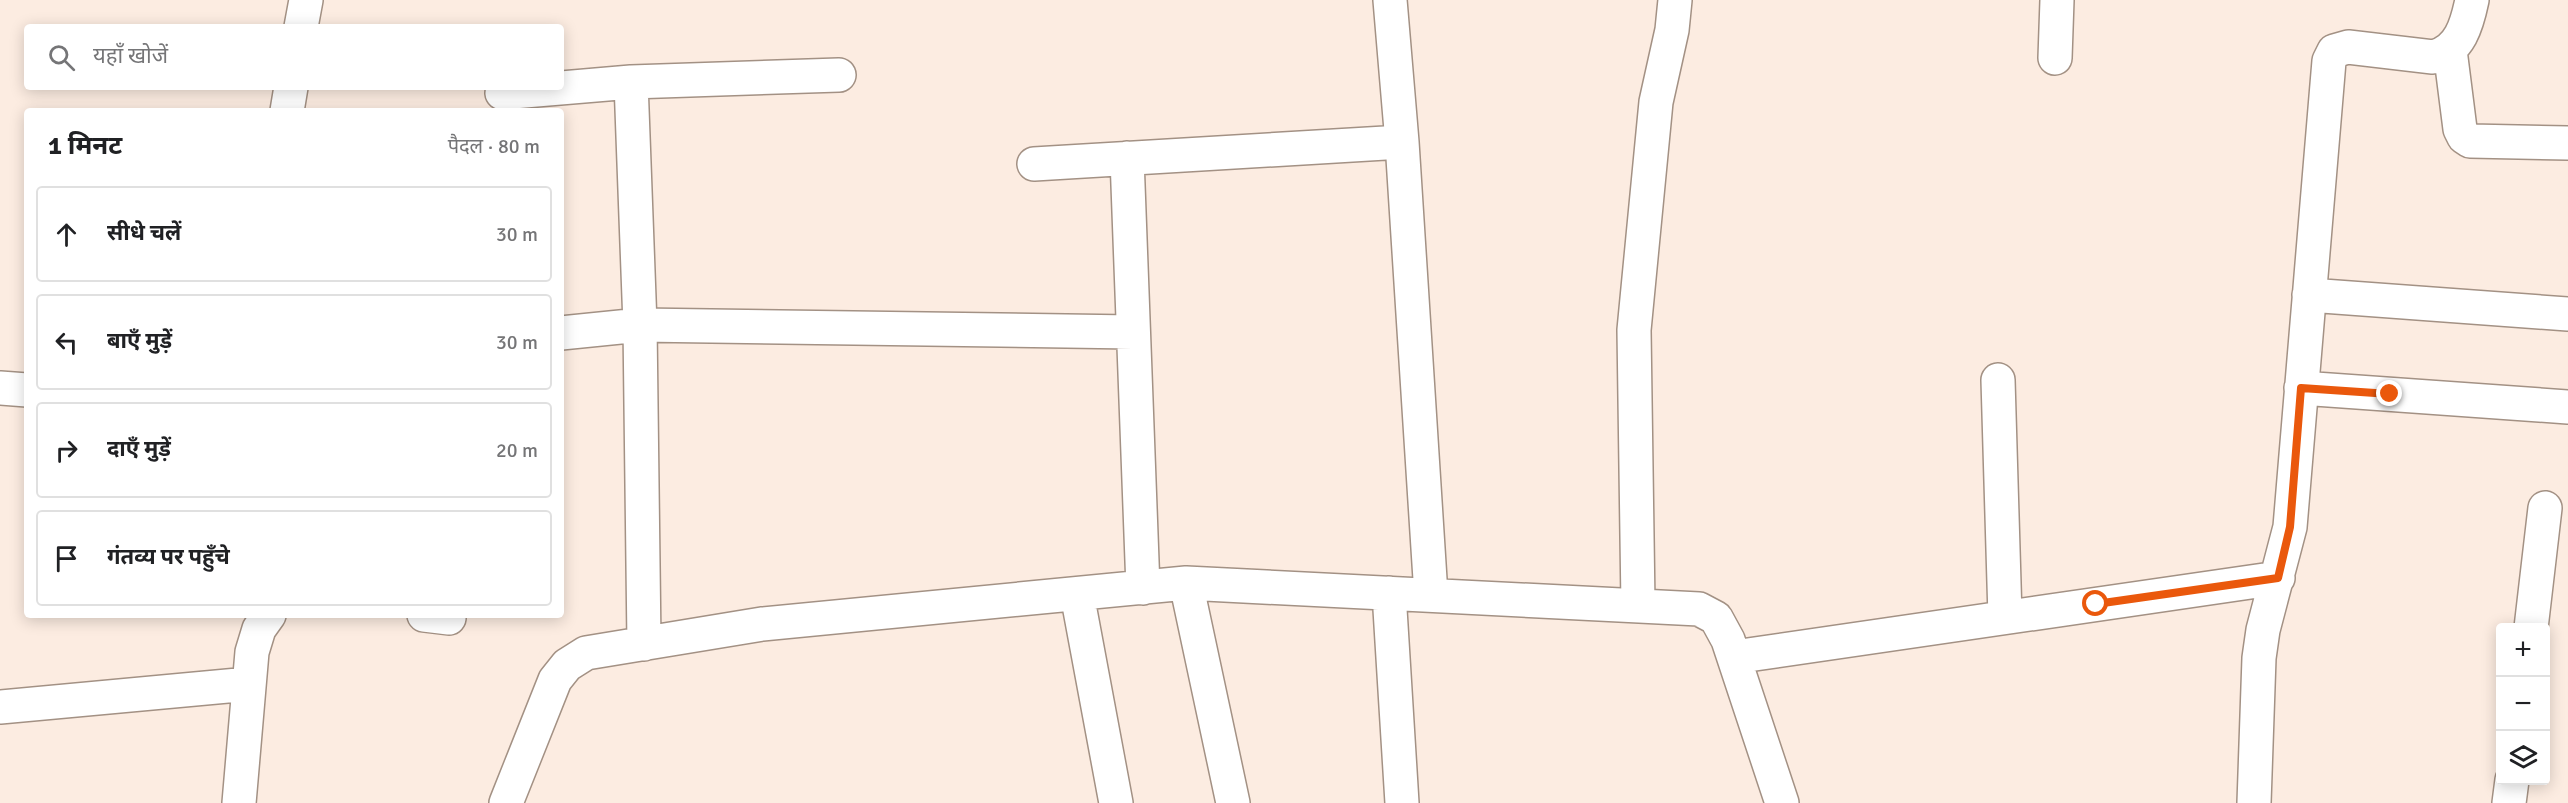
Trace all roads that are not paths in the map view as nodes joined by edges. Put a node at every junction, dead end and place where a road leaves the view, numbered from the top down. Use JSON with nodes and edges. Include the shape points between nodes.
{"nodes":[{"id":1,"x":306,"y":0,"type":"edge"},
{"id":2,"x":1390,"y":0,"type":"edge"},
{"id":3,"x":1675,"y":0,"type":"edge"},
{"id":4,"x":2057,"y":0,"type":"edge"},
{"id":5,"x":2472,"y":0,"type":"edge"},
{"id":6,"x":302,"y":24,"type":"edge"},
{"id":7,"x":2450,"y":50,"type":"junction"},
{"id":8,"x":2055,"y":58,"type":"dead end"},
{"id":9,"x":839,"y":75,"type":"dead end"},
{"id":10,"x":631,"y":82,"type":"junction"},
{"id":11,"x":564,"y":88,"type":"edge"},
{"id":12,"x":290,"y":90,"type":"edge"},
{"id":13,"x":537,"y":90,"type":"edge"},
{"id":14,"x":502,"y":93,"type":"dead end"},
{"id":15,"x":288,"y":108,"type":"edge"},
{"id":16,"x":1402,"y":142,"type":"junction"},
{"id":17,"x":2568,"y":143,"type":"edge"},
{"id":18,"x":1127,"y":158,"type":"junction"},
{"id":19,"x":1034,"y":164,"type":"dead end"},
{"id":20,"x":2308,"y":295,"type":"junction"},
{"id":21,"x":2568,"y":314,"type":"edge"},
{"id":22,"x":640,"y":325,"type":"junction"},
{"id":23,"x":1133,"y":332,"type":"junction"},
{"id":24,"x":564,"y":333,"type":"edge"},
{"id":25,"x":1998,"y":380,"type":"dead end"},
{"id":26,"x":0,"y":388,"type":"edge"},
{"id":27,"x":2301,"y":388,"type":"junction"},
{"id":28,"x":24,"y":390,"type":"edge"},
{"id":29,"x":2568,"y":407,"type":"edge"},
{"id":30,"x":2545,"y":508,"type":"dead end"},
{"id":31,"x":2278,"y":578,"type":"junction"},
{"id":32,"x":1186,"y":584,"type":"junction"},
{"id":33,"x":1143,"y":588,"type":"junction"},
{"id":34,"x":1389,"y":593,"type":"junction"},
{"id":35,"x":1077,"y":594,"type":"junction"},
{"id":36,"x":1431,"y":595,"type":"junction"},
{"id":37,"x":1638,"y":605,"type":"junction"},
{"id":38,"x":2005,"y":617,"type":"junction"},
{"id":39,"x":267,"y":618,"type":"edge"},
{"id":40,"x":2531,"y":623,"type":"edge"},
{"id":41,"x":644,"y":644,"type":"junction"},
{"id":42,"x":1734,"y":657,"type":"junction"},
{"id":43,"x":249,"y":684,"type":"junction"},
{"id":44,"x":0,"y":707,"type":"edge"},
{"id":45,"x":2511,"y":785,"type":"edge"},
{"id":46,"x":239,"y":803,"type":"edge"},
{"id":47,"x":506,"y":803,"type":"edge"},
{"id":48,"x":1116,"y":803,"type":"edge"},
{"id":49,"x":1233,"y":803,"type":"edge"},
{"id":50,"x":1402,"y":803,"type":"edge"},
{"id":51,"x":1782,"y":803,"type":"edge"},
{"id":52,"x":2254,"y":803,"type":"edge"},
{"id":53,"x":2509,"y":803,"type":"edge"}],
"edges":[{"from":1,"to":6,"type":"street"},
{"from":2,"to":16,"type":"street"},
{"from":3,"to":37,"type":"street","via":[[1656,102],[1634,330]]},
{"from":4,"to":8,"type":"street"},
{"from":5,"to":7,"type":"street","via":[[2459,40]]},
{"from":7,"to":17,"type":"street","via":[[2464,137],[2470,141]]},
{"from":7,"to":20,"type":"street","via":[[2433,57],[2348,47],[2334,51],[2329,61]]},
{"from":9,"to":10,"type":"street"},
{"from":10,"to":11,"type":"street"},
{"from":10,"to":22,"type":"street"},
{"from":12,"to":15,"type":"street"},
{"from":13,"to":14,"type":"street"},
{"from":16,"to":18,"type":"street"},
{"from":16,"to":36,"type":"street"},
{"from":18,"to":19,"type":"street"},
{"from":18,"to":23,"type":"street"},
{"from":20,"to":21,"type":"street"},
{"from":20,"to":27,"type":"street"},
{"from":22,"to":23,"type":"street"},
{"from":22,"to":24,"type":"street"},
{"from":22,"to":41,"type":"street"},
{"from":23,"to":33,"type":"street"},
{"from":25,"to":38,"type":"street"},
{"from":26,"to":28,"type":"street"},
{"from":27,"to":29,"type":"street"},
{"from":27,"to":31,"type":"street","via":[[2290,527]]},
{"from":30,"to":40,"type":"street"},
{"from":31,"to":38,"type":"street"},
{"from":31,"to":52,"type":"street","via":[[2259,658]]},
{"from":32,"to":33,"type":"street"},
{"from":32,"to":34,"type":"street"},
{"from":32,"to":49,"type":"street"},
{"from":33,"to":35,"type":"street"},
{"from":34,"to":36,"type":"street"},
{"from":34,"to":50,"type":"street"},
{"from":35,"to":41,"type":"street","via":[[762,624]]},
{"from":35,"to":48,"type":"street"},
{"from":36,"to":37,"type":"street"},
{"from":37,"to":42,"type":"street","via":[[1699,609],[1716,618]]},
{"from":38,"to":42,"type":"street"},
{"from":39,"to":43,"type":"street","via":[[254,644]]},
{"from":41,"to":47,"type":"street","via":[[586,653],[567,664],[555,680]]},
{"from":42,"to":51,"type":"street"},
{"from":43,"to":44,"type":"street"},
{"from":43,"to":46,"type":"street"},
{"from":45,"to":53,"type":"street"}]}
